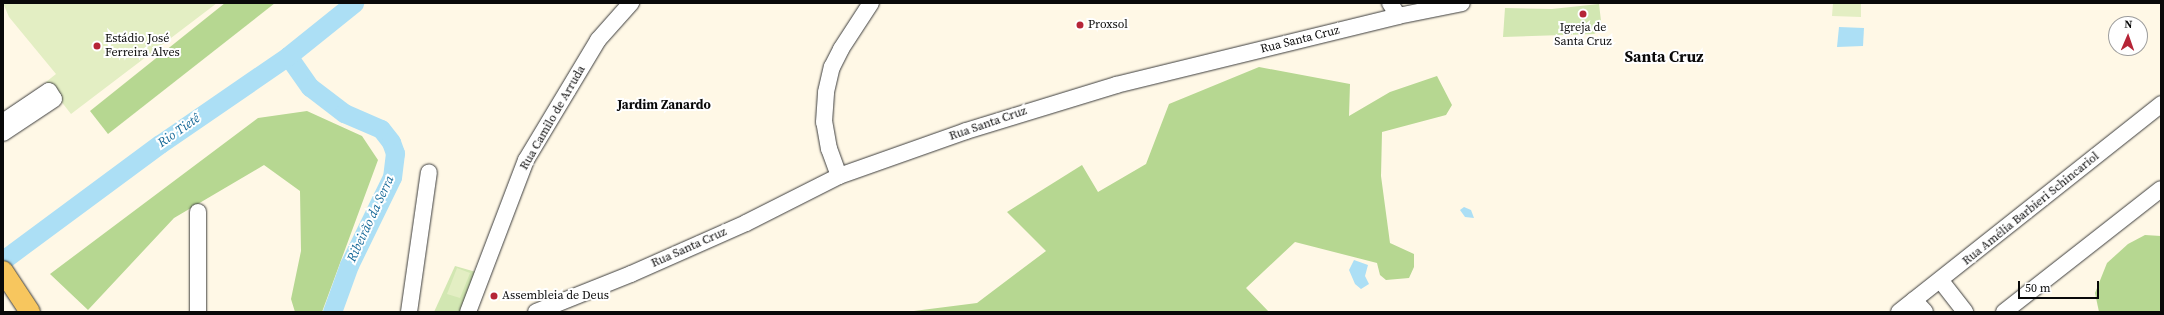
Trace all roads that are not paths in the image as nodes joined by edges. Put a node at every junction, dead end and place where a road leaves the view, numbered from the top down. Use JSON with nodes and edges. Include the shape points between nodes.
{"nodes":[{"id":1,"x":631,"y":3,"type":"edge"},
{"id":2,"x":1462,"y":3,"type":"edge"},
{"id":3,"x":869,"y":4,"type":"edge"},
{"id":4,"x":1394,"y":9,"type":"edge"},
{"id":5,"x":2161,"y":104,"type":"edge"},
{"id":6,"x":3,"y":122,"type":"edge"},
{"id":7,"x":3,"y":133,"type":"edge"},
{"id":8,"x":429,"y":172,"type":"dead end"},
{"id":9,"x":839,"y":176,"type":"junction"},
{"id":10,"x":2161,"y":189,"type":"edge"},
{"id":11,"x":198,"y":212,"type":"dead end"},
{"id":12,"x":3,"y":272,"type":"edge"},
{"id":13,"x":1941,"y":281,"type":"junction"},
{"id":14,"x":1919,"y":306,"type":"edge"},
{"id":15,"x":28,"y":308,"type":"edge"},
{"id":16,"x":198,"y":312,"type":"edge"},
{"id":17,"x":410,"y":312,"type":"edge"},
{"id":18,"x":468,"y":312,"type":"edge"},
{"id":19,"x":536,"y":312,"type":"edge"},
{"id":20,"x":1899,"y":312,"type":"edge"},
{"id":21,"x":1965,"y":312,"type":"edge"},
{"id":22,"x":2004,"y":312,"type":"edge"}],
"edges":[{"from":1,"to":18,"type":"street","name":"Rua Camilo de Arruda","via":[[598,40],[526,160]]},
{"from":2,"to":4,"type":"street","name":"Rua Santa Cruz"},
{"from":3,"to":9,"type":"street","via":[[832,67],[826,92],[824,122],[829,149]]},
{"from":4,"to":9,"type":"street","name":"Rua Santa Cruz","via":[[1055,102]]},
{"from":5,"to":13,"type":"street","name":"Rua Amélia Barbieri Schincariol"},
{"from":6,"to":7,"type":"street","via":[[48,91],[54,99]]},
{"from":8,"to":17,"type":"street"},
{"from":9,"to":19,"type":"street","name":"Rua Santa Cruz","via":[[746,223],[631,274]]},
{"from":10,"to":22,"type":"street"},
{"from":11,"to":16,"type":"street"},
{"from":12,"to":15,"type":"main road"},
{"from":13,"to":14,"type":"street","name":"Rua Amélia Barbieri Schincariol"},
{"from":13,"to":21,"type":"street"},
{"from":14,"to":20,"type":"street","name":"Rua Amélia Barbieri Schincariol"}]}
